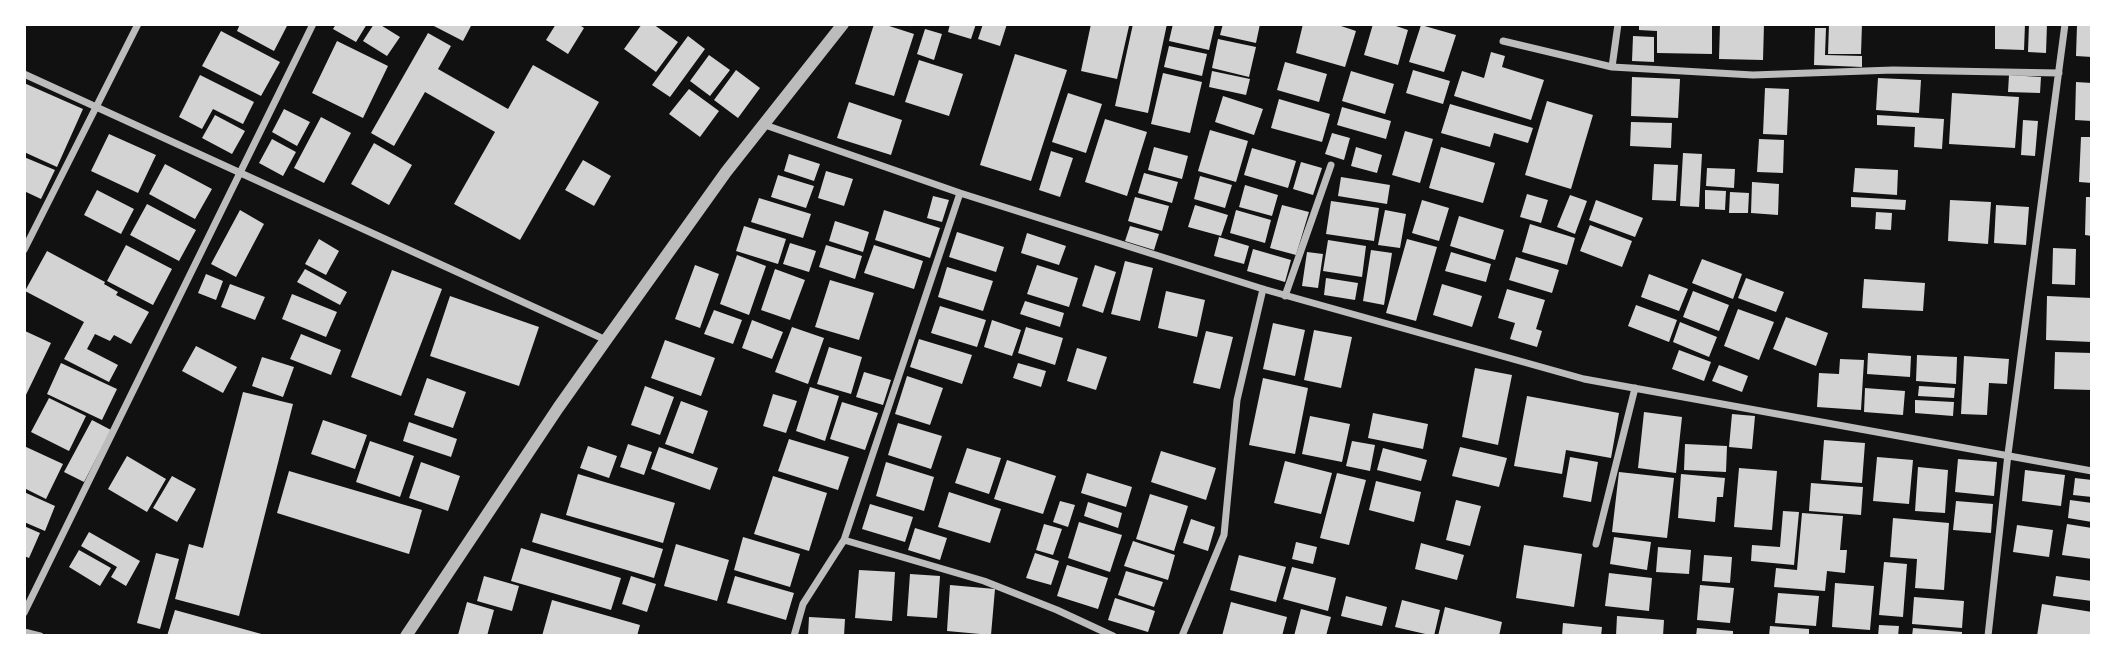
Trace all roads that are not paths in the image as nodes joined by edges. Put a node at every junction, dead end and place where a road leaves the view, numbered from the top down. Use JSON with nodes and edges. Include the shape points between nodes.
{"nodes":[{"id":1,"x":138,"y":24,"type":"edge"},
{"id":2,"x":313,"y":24,"type":"edge"},
{"id":3,"x":844,"y":24,"type":"edge"},
{"id":4,"x":1618,"y":24,"type":"edge"},
{"id":5,"x":2065,"y":24,"type":"edge"},
{"id":6,"x":1503,"y":41,"type":"dead end"},
{"id":7,"x":1612,"y":67,"type":"junction"},
{"id":8,"x":2059,"y":73,"type":"junction"},
{"id":9,"x":24,"y":74,"type":"edge"},
{"id":10,"x":97,"y":107,"type":"junction"},
{"id":11,"x":765,"y":125,"type":"junction"},
{"id":12,"x":1331,"y":165,"type":"dead end"},
{"id":13,"x":241,"y":171,"type":"junction"},
{"id":14,"x":960,"y":193,"type":"junction"},
{"id":15,"x":24,"y":250,"type":"edge"},
{"id":16,"x":1263,"y":289,"type":"junction"},
{"id":17,"x":1285,"y":296,"type":"junction"},
{"id":18,"x":606,"y":340,"type":"junction"},
{"id":19,"x":1636,"y":388,"type":"junction"},
{"id":20,"x":2008,"y":454,"type":"junction"},
{"id":21,"x":2091,"y":471,"type":"edge"},
{"id":22,"x":844,"y":540,"type":"junction"},
{"id":23,"x":1596,"y":544,"type":"dead end"},
{"id":24,"x":24,"y":613,"type":"edge"},
{"id":25,"x":24,"y":632,"type":"edge"},
{"id":26,"x":40,"y":635,"type":"edge"},
{"id":27,"x":406,"y":635,"type":"edge"},
{"id":28,"x":794,"y":635,"type":"edge"},
{"id":29,"x":1113,"y":635,"type":"edge"},
{"id":30,"x":1182,"y":635,"type":"edge"},
{"id":31,"x":1988,"y":635,"type":"edge"}],
"edges":[{"from":1,"to":10,"type":"street"},
{"from":2,"to":13,"type":"street"},
{"from":3,"to":11,"type":"street"},
{"from":4,"to":7,"type":"street"},
{"from":5,"to":8,"type":"street"},
{"from":6,"to":7,"type":"street"},
{"from":7,"to":8,"type":"street","via":[[1753,75],[1892,70]]},
{"from":8,"to":20,"type":"street"},
{"from":9,"to":10,"type":"street"},
{"from":10,"to":13,"type":"street"},
{"from":10,"to":15,"type":"street"},
{"from":11,"to":14,"type":"street"},
{"from":11,"to":18,"type":"street"},
{"from":12,"to":17,"type":"street"},
{"from":13,"to":18,"type":"street"},
{"from":13,"to":24,"type":"street"},
{"from":14,"to":16,"type":"street"},
{"from":14,"to":22,"type":"street"},
{"from":16,"to":17,"type":"street"},
{"from":16,"to":30,"type":"street","via":[[1237,400],[1224,535]]},
{"from":17,"to":19,"type":"street","via":[[1584,379]]},
{"from":18,"to":27,"type":"street"},
{"from":19,"to":20,"type":"street"},
{"from":19,"to":23,"type":"street"},
{"from":20,"to":21,"type":"street"},
{"from":20,"to":31,"type":"street"},
{"from":22,"to":28,"type":"street","via":[[803,604]]},
{"from":22,"to":29,"type":"street","via":[[984,581]]},
{"from":25,"to":26,"type":"street"}]}
